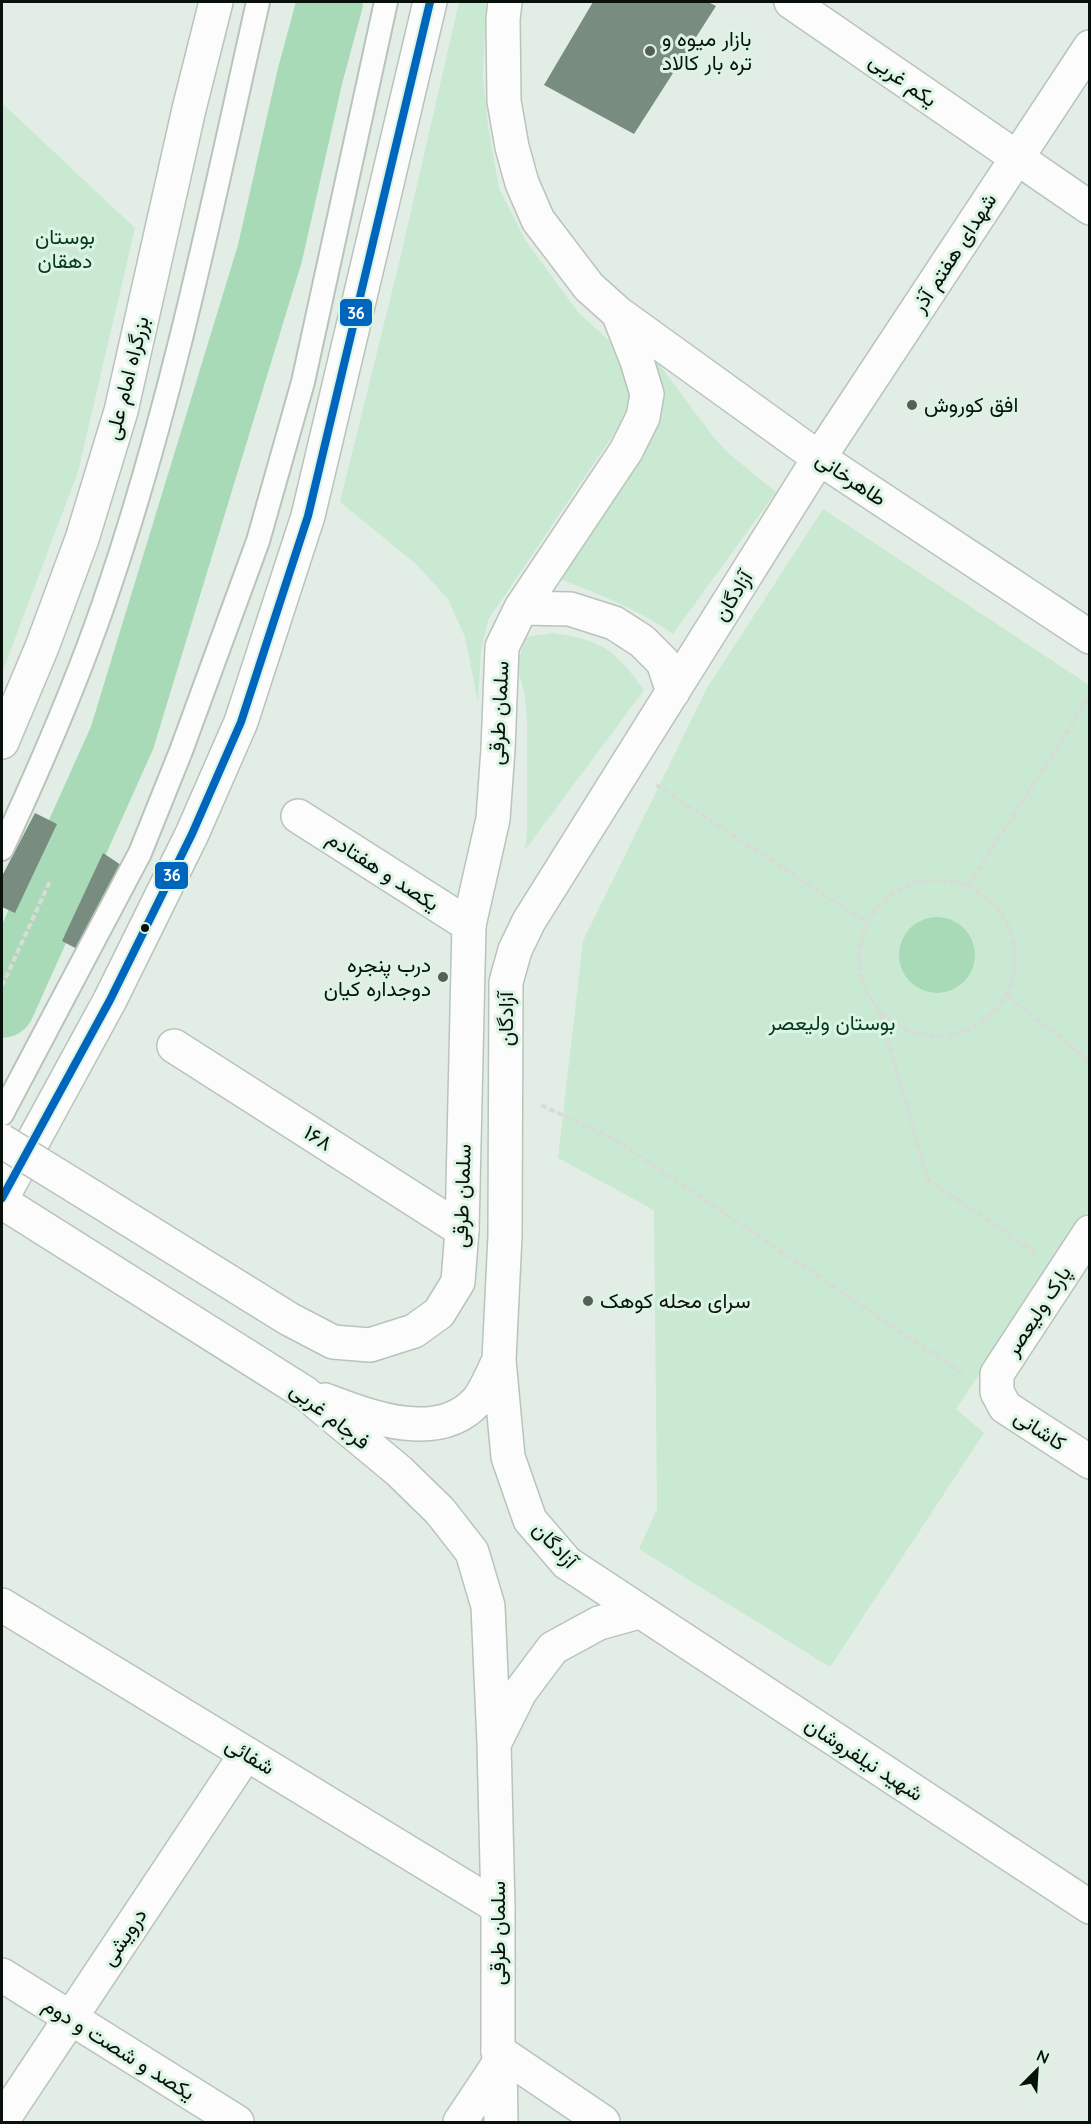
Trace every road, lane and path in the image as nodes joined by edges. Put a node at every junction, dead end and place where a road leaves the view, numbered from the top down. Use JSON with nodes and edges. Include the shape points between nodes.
{"nodes":[{"id":1,"x":216,"y":2,"type":"edge"},
{"id":2,"x":258,"y":2,"type":"edge"},
{"id":3,"x":386,"y":2,"type":"edge"},
{"id":4,"x":430,"y":2,"type":"edge"},
{"id":5,"x":505,"y":2,"type":"edge"},
{"id":6,"x":791,"y":2,"type":"edge"},
{"id":7,"x":1089,"y":47,"type":"edge"},
{"id":8,"x":1016,"y":159,"type":"junction"},
{"id":9,"x":1089,"y":208,"type":"edge"},
{"id":10,"x":618,"y":313,"type":"junction"},
{"id":11,"x":819,"y":458,"type":"junction"},
{"id":12,"x":521,"y":608,"type":"junction"},
{"id":13,"x":1089,"y":637,"type":"edge"},
{"id":14,"x":673,"y":692,"type":"junction"},
{"id":15,"x":1089,"y":696,"type":"edge"},
{"id":16,"x":2,"y":742,"type":"edge"},
{"id":17,"x":626,"y":766,"type":"junction"},
{"id":18,"x":298,"y":816,"type":"dead end"},
{"id":19,"x":2,"y":849,"type":"edge"},
{"id":20,"x":50,"y":881,"type":"dead end"},
{"id":21,"x":968,"y":886,"type":"junction"},
{"id":22,"x":866,"y":922,"type":"junction"},
{"id":23,"x":469,"y":925,"type":"junction"},
{"id":24,"x":2,"y":986,"type":"edge"},
{"id":25,"x":1007,"y":996,"type":"junction"},
{"id":26,"x":879,"y":1012,"type":"junction"},
{"id":27,"x":174,"y":1046,"type":"dead end"},
{"id":28,"x":1089,"y":1060,"type":"edge"},
{"id":29,"x":506,"y":1088,"type":"junction"},
{"id":30,"x":2,"y":1114,"type":"edge"},
{"id":31,"x":2,"y":1141,"type":"edge"},
{"id":32,"x":2,"y":1200,"type":"edge"},
{"id":33,"x":462,"y":1230,"type":"junction"},
{"id":34,"x":1089,"y":1232,"type":"edge"},
{"id":35,"x":1068,"y":1265,"type":"junction"},
{"id":36,"x":499,"y":1360,"type":"junction"},
{"id":37,"x":304,"y":1393,"type":"junction"},
{"id":38,"x":998,"y":1395,"type":"junction"},
{"id":39,"x":1089,"y":1462,"type":"edge"},
{"id":40,"x":2,"y":1605,"type":"edge"},
{"id":41,"x":639,"y":1612,"type":"junction"},
{"id":42,"x":495,"y":1743,"type":"junction"},
{"id":43,"x":246,"y":1754,"type":"junction"},
{"id":44,"x":498,"y":1907,"type":"junction"},
{"id":45,"x":1089,"y":1907,"type":"edge"},
{"id":46,"x":2,"y":1975,"type":"edge"},
{"id":47,"x":70,"y":2018,"type":"junction"},
{"id":48,"x":499,"y":2056,"type":"junction"},
{"id":49,"x":2,"y":2121,"type":"edge"},
{"id":50,"x":237,"y":2122,"type":"edge"},
{"id":51,"x":460,"y":2122,"type":"edge"},
{"id":52,"x":501,"y":2122,"type":"edge"},
{"id":53,"x":603,"y":2122,"type":"edge"}],
"edges":[{"from":1,"to":16,"type":"main road","name":"بزرگراه امام علی","via":[[121,411],[82,539]]},
{"from":2,"to":19,"type":"lane","via":[[188,308],[138,497],[62,718]]},
{"from":3,"to":30,"type":"lane","via":[[303,382],[258,541],[140,853]]},
{"from":4,"to":32,"type":"main road","via":[[308,516],[241,722],[192,834],[110,1000]]},
{"from":5,"to":10,"type":"main road","name":"سلمان طرقی","via":[[504,101],[522,183],[538,220],[589,287]]},
{"from":6,"to":8,"type":"main road","name":"یکم غربی"},
{"from":7,"to":8,"type":"main road","name":"شهدای هفتم آذر"},
{"from":8,"to":9,"type":"main road","name":"یکم غربی"},
{"from":8,"to":11,"type":"main road","name":"شهدای هفتم آذر"},
{"from":10,"to":11,"type":"main road","name":"طاهرخانی"},
{"from":10,"to":12,"type":"main road","name":"سلمان طرقی","via":[[646,394],[643,417],[626,451]]},
{"from":11,"to":13,"type":"main road","name":"طاهرخانی"},
{"from":11,"to":14,"type":"main road","name":"آزادگان"},
{"from":12,"to":14,"type":"main road","via":[[570,609],[614,623],[642,641],[663,662]]},
{"from":12,"to":23,"type":"main road","name":"سلمان طرقی","via":[[502,647],[493,819]]},
{"from":14,"to":17,"type":"main road","name":"آزادگان"},
{"from":15,"to":21,"type":"path"},
{"from":17,"to":22,"type":"path"},
{"from":17,"to":29,"type":"main road","name":"آزادگان","via":[[515,950],[506,981]]},
{"from":18,"to":23,"type":"main road","name":"یکصد و هفتادم"},
{"from":20,"to":24,"type":"path"},
{"from":21,"to":22,"type":"path","via":[[945,879],[899,888],[880,903]]},
{"from":21,"to":25,"type":"path","via":[[990,900],[1006,921],[1015,945],[1015,971]]},
{"from":22,"to":26,"type":"path","via":[[859,945],[859,969],[866,993]]},
{"from":23,"to":33,"type":"main road","name":"سلمان طرقی"},
{"from":25,"to":26,"type":"path","via":[[992,1015],[971,1030],[947,1036],[923,1036],[899,1027]]},
{"from":25,"to":28,"type":"path"},
{"from":26,"to":35,"type":"path","via":[[928,1180],[1053,1264]]},
{"from":27,"to":33,"type":"main road","name":"۱۶۸"},
{"from":29,"to":36,"type":"main road","name":"آزادگان"},
{"from":29,"to":38,"type":"path","via":[[614,1138]]},
{"from":31,"to":33,"type":"main road","name":"سلمان طرقی","bridge":true,"via":[[289,1320],[333,1342],[370,1345],[414,1331],[439,1313],[458,1282]]},
{"from":32,"to":37,"type":"main road","name":"فرجام غربی"},
{"from":34,"to":35,"type":"main road","name":"پارک ولیعصر"},
{"from":35,"to":38,"type":"main road","name":"پارک ولیعصر","via":[[997,1374]]},
{"from":36,"to":37,"type":"main road","via":[[478,1401],[451,1420],[411,1424],[359,1413]]},
{"from":36,"to":41,"type":"main road","name":"آزادگان","via":[[508,1457],[530,1520],[567,1563]]},
{"from":37,"to":42,"type":"main road","name":"فرجام غربی","via":[[399,1471],[440,1511],[472,1552],[488,1606]]},
{"from":38,"to":39,"type":"main road","name":"کاشانی","via":[[1005,1407]]},
{"from":40,"to":43,"type":"main road","name":"شفائی"},
{"from":41,"to":42,"type":"main road","via":[[599,1623],[553,1648],[520,1692]]},
{"from":41,"to":45,"type":"main road","name":"شهید نیلفروشان"},
{"from":42,"to":44,"type":"main road","name":"سلمان طرقی"},
{"from":43,"to":44,"type":"main road","name":"شفائی"},
{"from":43,"to":47,"type":"main road","name":"درویشی"},
{"from":44,"to":48,"type":"main road","name":"سلمان طرقی"},
{"from":46,"to":47,"type":"main road","name":"یکصد و شصت و دوم"},
{"from":47,"to":49,"type":"main road","name":"درویشی"},
{"from":47,"to":50,"type":"main road","name":"یکصد و شصت و دوم"},
{"from":48,"to":51,"type":"main road"},
{"from":48,"to":52,"type":"main road","name":"سلمان طرقی"},
{"from":48,"to":53,"type":"main road"}]}
